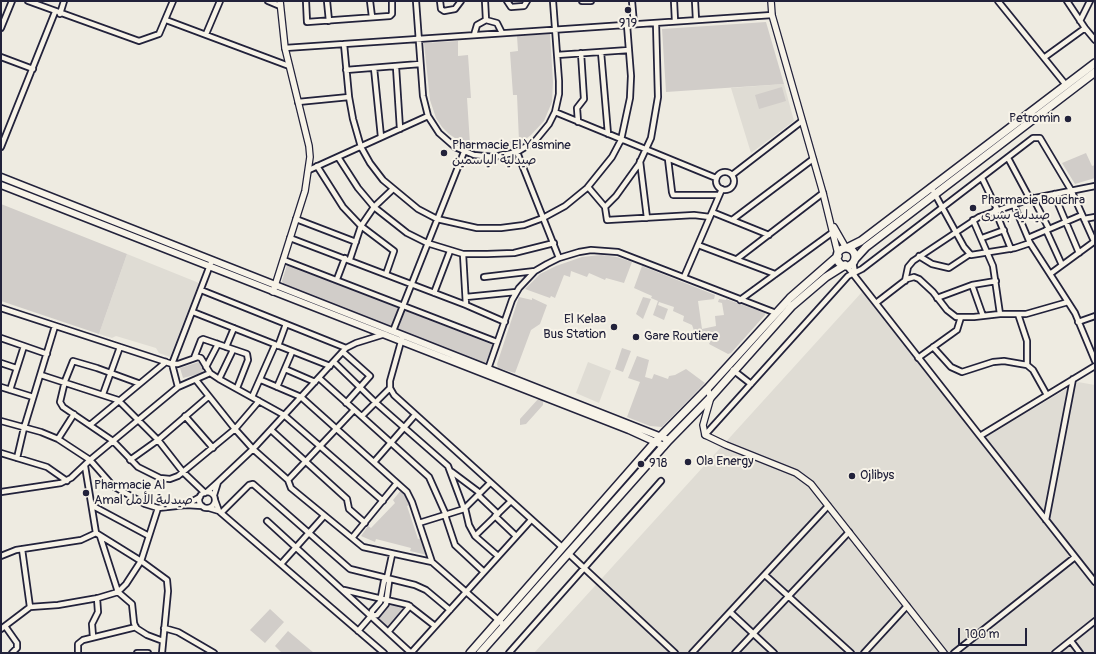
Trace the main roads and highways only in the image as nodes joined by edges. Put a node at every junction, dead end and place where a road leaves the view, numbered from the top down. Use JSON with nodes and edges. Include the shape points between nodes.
{"nodes":[{"id":1,"x":1095,"y":62,"type":"edge"},
{"id":2,"x":1095,"y":72,"type":"edge"},
{"id":3,"x":1,"y":177,"type":"edge"},
{"id":4,"x":1,"y":185,"type":"edge"},
{"id":5,"x":60,"y":204,"type":"junction"},
{"id":6,"x":863,"y":244,"type":"junction"},
{"id":7,"x":846,"y":248,"type":"junction"},
{"id":8,"x":838,"y":255,"type":"junction"},
{"id":9,"x":850,"y":263,"type":"junction"},
{"id":10,"x":211,"y":264,"type":"junction"},
{"id":11,"x":828,"y":266,"type":"junction"},
{"id":12,"x":833,"y":272,"type":"junction"},
{"id":13,"x":388,"y":331,"type":"junction"},
{"id":14,"x":731,"y":368,"type":"junction"},
{"id":15,"x":658,"y":439,"type":"junction"},
{"id":16,"x":666,"y":443,"type":"junction"},
{"id":17,"x":502,"y":623,"type":"junction"},
{"id":18,"x":470,"y":653,"type":"edge"},
{"id":19,"x":480,"y":653,"type":"edge"}],
"edges":[{"from":1,"to":6,"type":"main road","via":[[931,187]]},
{"from":2,"to":6,"type":"main road","via":[[936,193]]},
{"from":3,"to":5,"type":"main road"},
{"from":4,"to":5,"type":"main road"},
{"from":5,"to":10,"type":"main road"},
{"from":6,"to":7,"type":"main road"},
{"from":6,"to":9,"type":"main road"},
{"from":7,"to":8,"type":"main road"},
{"from":7,"to":9,"type":"main road","via":[[854,252]]},
{"from":8,"to":9,"type":"main road","via":[[840,262]]},
{"from":8,"to":11,"type":"main road"},
{"from":9,"to":12,"type":"main road"},
{"from":10,"to":13,"type":"main road","via":[[273,292]]},
{"from":10,"to":13,"type":"main road","via":[[276,284]]},
{"from":11,"to":12,"type":"main road"},
{"from":11,"to":14,"type":"main road","via":[[776,313]]},
{"from":12,"to":14,"type":"main road","via":[[812,287]]},
{"from":13,"to":15,"type":"main road"},
{"from":14,"to":15,"type":"main road"},
{"from":14,"to":16,"type":"main road","via":[[711,397]]},
{"from":15,"to":16,"type":"main road"},
{"from":15,"to":17,"type":"main road","via":[[562,547]]},
{"from":16,"to":17,"type":"main road","via":[[569,554]]},
{"from":17,"to":18,"type":"main road"},
{"from":17,"to":19,"type":"main road"}]}
